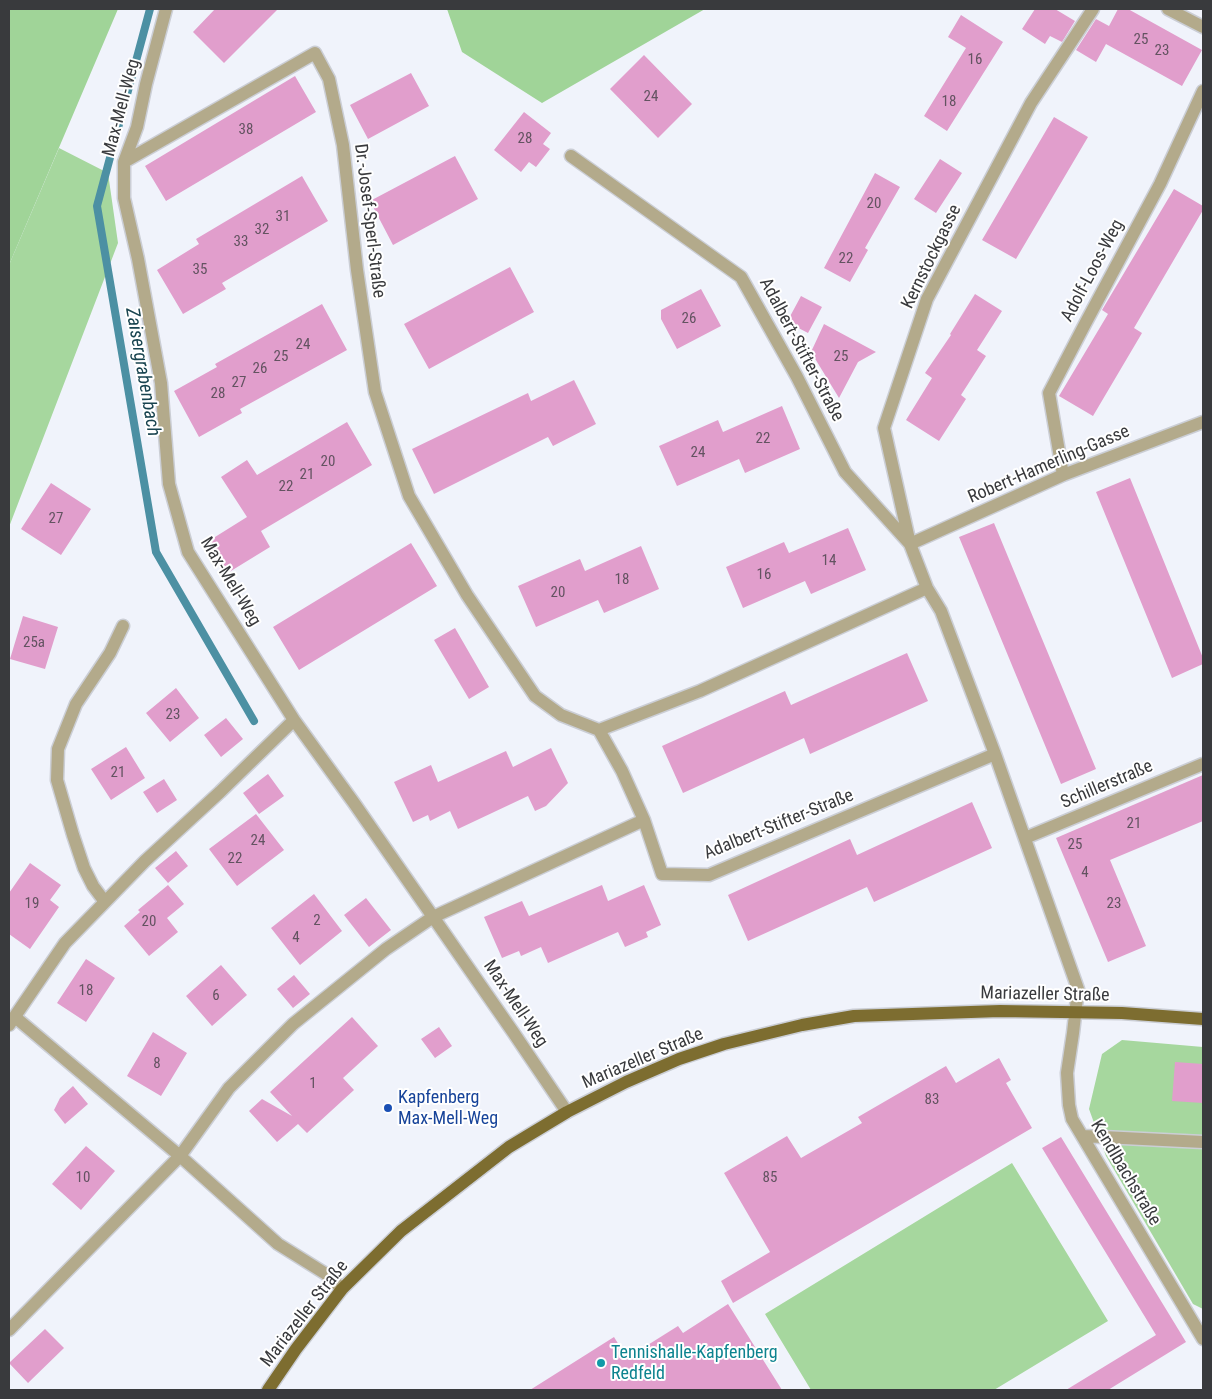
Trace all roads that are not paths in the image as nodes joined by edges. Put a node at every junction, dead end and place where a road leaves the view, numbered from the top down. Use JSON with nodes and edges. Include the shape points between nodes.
{"nodes":[{"id":1,"x":166,"y":9,"type":"edge"},
{"id":2,"x":1093,"y":9,"type":"edge"},
{"id":3,"x":1168,"y":9,"type":"edge"},
{"id":4,"x":1203,"y":27,"type":"edge"},
{"id":5,"x":1203,"y":91,"type":"edge"},
{"id":6,"x":571,"y":156,"type":"dead end"},
{"id":7,"x":124,"y":162,"type":"junction"},
{"id":8,"x":1203,"y":422,"type":"edge"},
{"id":9,"x":1063,"y":475,"type":"junction"},
{"id":10,"x":910,"y":544,"type":"junction"},
{"id":11,"x":927,"y":588,"type":"junction"},
{"id":12,"x":123,"y":626,"type":"dead end"},
{"id":13,"x":294,"y":720,"type":"junction"},
{"id":14,"x":598,"y":730,"type":"junction"},
{"id":15,"x":994,"y":754,"type":"junction"},
{"id":16,"x":1203,"y":764,"type":"edge"},
{"id":17,"x":644,"y":820,"type":"junction"},
{"id":18,"x":1025,"y":838,"type":"junction"},
{"id":19,"x":105,"y":902,"type":"junction"},
{"id":20,"x":433,"y":917,"type":"junction"},
{"id":21,"x":1075,"y":1012,"type":"junction"},
{"id":22,"x":1203,"y":1019,"type":"edge"},
{"id":23,"x":12,"y":1021,"type":"edge"},
{"id":24,"x":567,"y":1112,"type":"junction"},
{"id":25,"x":1084,"y":1136,"type":"junction"},
{"id":26,"x":1203,"y":1142,"type":"edge"},
{"id":27,"x":180,"y":1156,"type":"junction"},
{"id":28,"x":342,"y":1289,"type":"junction"},
{"id":29,"x":9,"y":1330,"type":"edge"},
{"id":30,"x":1203,"y":1339,"type":"edge"},
{"id":31,"x":268,"y":1390,"type":"edge"}],
"edges":[{"from":1,"to":7,"type":"street","name":"Max-Mell-Weg","via":[[137,126]]},
{"from":2,"to":10,"type":"street","name":"Kernstockgasse","via":[[1031,102],[927,299],[884,428]]},
{"from":3,"to":4,"type":"street"},
{"from":5,"to":9,"type":"street","name":"Adolf-Loos-Weg","via":[[1160,184],[1049,393]]},
{"from":6,"to":10,"type":"street","name":"Adalbert-Stifter-Straße","via":[[741,277],[845,472]]},
{"from":7,"to":13,"type":"street","name":"Max-Mell-Weg","via":[[124,198],[161,383],[169,484],[188,552]]},
{"from":7,"to":14,"type":"street","name":"Dr.-Josef-Sperl-Straße","via":[[314,53],[328,79],[342,145],[375,392],[409,496],[467,595],[535,696],[561,715]]},
{"from":8,"to":9,"type":"street","name":"Robert-Hamerling-Gasse"},
{"from":9,"to":10,"type":"street","name":"Robert-Hamerling-Gasse"},
{"from":10,"to":11,"type":"street","name":"Adalbert-Stifter-Straße"},
{"from":11,"to":14,"type":"street","via":[[700,691]]},
{"from":11,"to":15,"type":"street","name":"Adalbert-Stifter-Straße","via":[[941,611]]},
{"from":12,"to":19,"type":"street","via":[[110,653],[76,704],[58,749],[56,780],[84,868]]},
{"from":13,"to":19,"type":"street"},
{"from":13,"to":20,"type":"street","name":"Max-Mell-Weg"},
{"from":14,"to":17,"type":"street","name":"Adalbert-Stifter-Straße","via":[[622,771]]},
{"from":15,"to":17,"type":"street","name":"Adalbert-Stifter-Straße","via":[[708,875],[662,874]]},
{"from":15,"to":18,"type":"street","name":"Adalbert-Stifter-Straße"},
{"from":16,"to":18,"type":"street","name":"Schillerstraße"},
{"from":17,"to":20,"type":"street"},
{"from":18,"to":21,"type":"street","name":"Adalbert-Stifter-Straße","via":[[1078,989]]},
{"from":19,"to":23,"type":"street","via":[[65,943]]},
{"from":20,"to":24,"type":"street","name":"Max-Mell-Weg"},
{"from":20,"to":27,"type":"street","via":[[386,949],[293,1024],[229,1088]]},
{"from":21,"to":22,"type":"main road","name":"Mariazeller Straße"},
{"from":21,"to":24,"type":"main road","name":"Mariazeller Straße","via":[[903,1013],[854,1016],[802,1025],[679,1059]]},
{"from":21,"to":25,"type":"street","name":"Kendlbachstraße","via":[[1067,1073],[1069,1105],[1072,1119]]},
{"from":23,"to":27,"type":"street"},
{"from":24,"to":28,"type":"main road","name":"Mariazeller Straße","via":[[509,1147],[401,1230]]},
{"from":25,"to":26,"type":"street"},
{"from":25,"to":30,"type":"street","name":"Kendlbachstraße"},
{"from":27,"to":28,"type":"street","via":[[278,1244],[326,1274]]},
{"from":27,"to":29,"type":"street"},
{"from":28,"to":31,"type":"main road","name":"Mariazeller Straße"}]}
